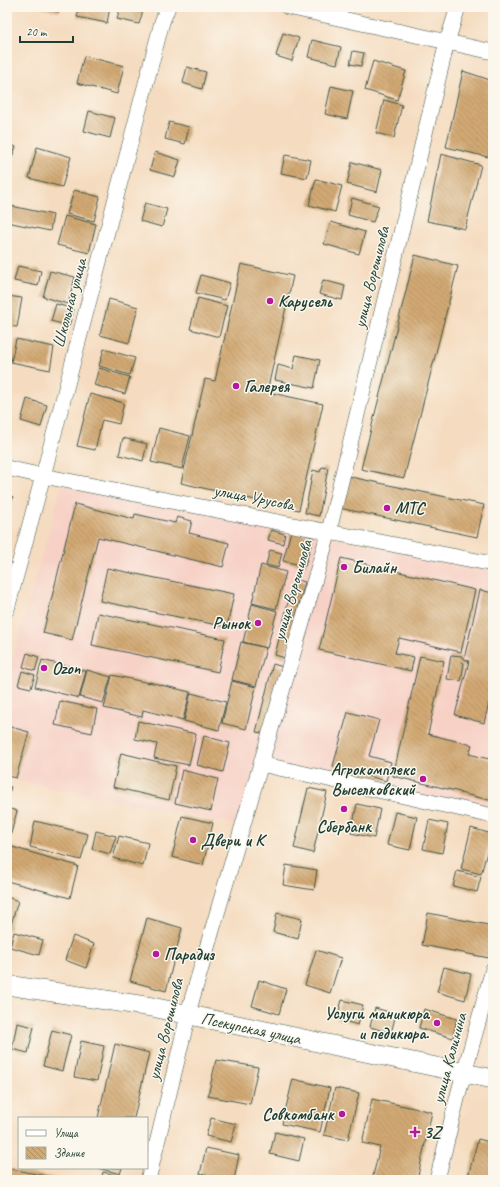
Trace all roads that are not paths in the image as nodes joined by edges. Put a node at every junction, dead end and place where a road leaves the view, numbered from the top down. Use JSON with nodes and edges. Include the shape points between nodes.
{"nodes":[{"id":1,"x":168,"y":7,"type":"edge"},
{"id":2,"x":288,"y":7,"type":"edge"},
{"id":3,"x":458,"y":7,"type":"edge"},
{"id":4,"x":447,"y":42,"type":"junction"},
{"id":5,"x":493,"y":52,"type":"edge"},
{"id":6,"x":7,"y":468,"type":"edge"},
{"id":7,"x":43,"y":476,"type":"junction"},
{"id":8,"x":329,"y":531,"type":"junction"},
{"id":9,"x":493,"y":564,"type":"edge"},
{"id":10,"x":7,"y":609,"type":"edge"},
{"id":11,"x":261,"y":764,"type":"junction"},
{"id":12,"x":493,"y":816,"type":"edge"},
{"id":13,"x":493,"y":969,"type":"edge"},
{"id":14,"x":7,"y":985,"type":"edge"},
{"id":15,"x":188,"y":1014,"type":"junction"},
{"id":16,"x":464,"y":1073,"type":"junction"},
{"id":17,"x":493,"y":1079,"type":"edge"},
{"id":18,"x":148,"y":1180,"type":"edge"},
{"id":19,"x":437,"y":1180,"type":"edge"}],
"edges":[{"from":1,"to":7,"type":"street","name":"Школьная улица"},
{"from":2,"to":4,"type":"street"},
{"from":3,"to":4,"type":"street","name":"улица Ворошилова"},
{"from":4,"to":5,"type":"street"},
{"from":4,"to":8,"type":"street","name":"улица Ворошилова"},
{"from":6,"to":7,"type":"street","name":"улица Урусова"},
{"from":7,"to":8,"type":"street","name":"улица Урусова"},
{"from":7,"to":10,"type":"street","name":"Школьная улица"},
{"from":8,"to":9,"type":"street","name":"улица Урусова"},
{"from":8,"to":11,"type":"street","name":"улица Ворошилова"},
{"from":11,"to":12,"type":"street"},
{"from":11,"to":15,"type":"street","name":"улица Ворошилова"},
{"from":13,"to":16,"type":"street","name":"улица Калинина"},
{"from":14,"to":15,"type":"street","name":"Псекупская улица"},
{"from":15,"to":16,"type":"street","name":"Псекупская улица"},
{"from":15,"to":18,"type":"street","name":"улица Ворошилова"},
{"from":16,"to":17,"type":"street","name":"Псекупская улица"},
{"from":16,"to":19,"type":"street","name":"улица Калинина"}]}
